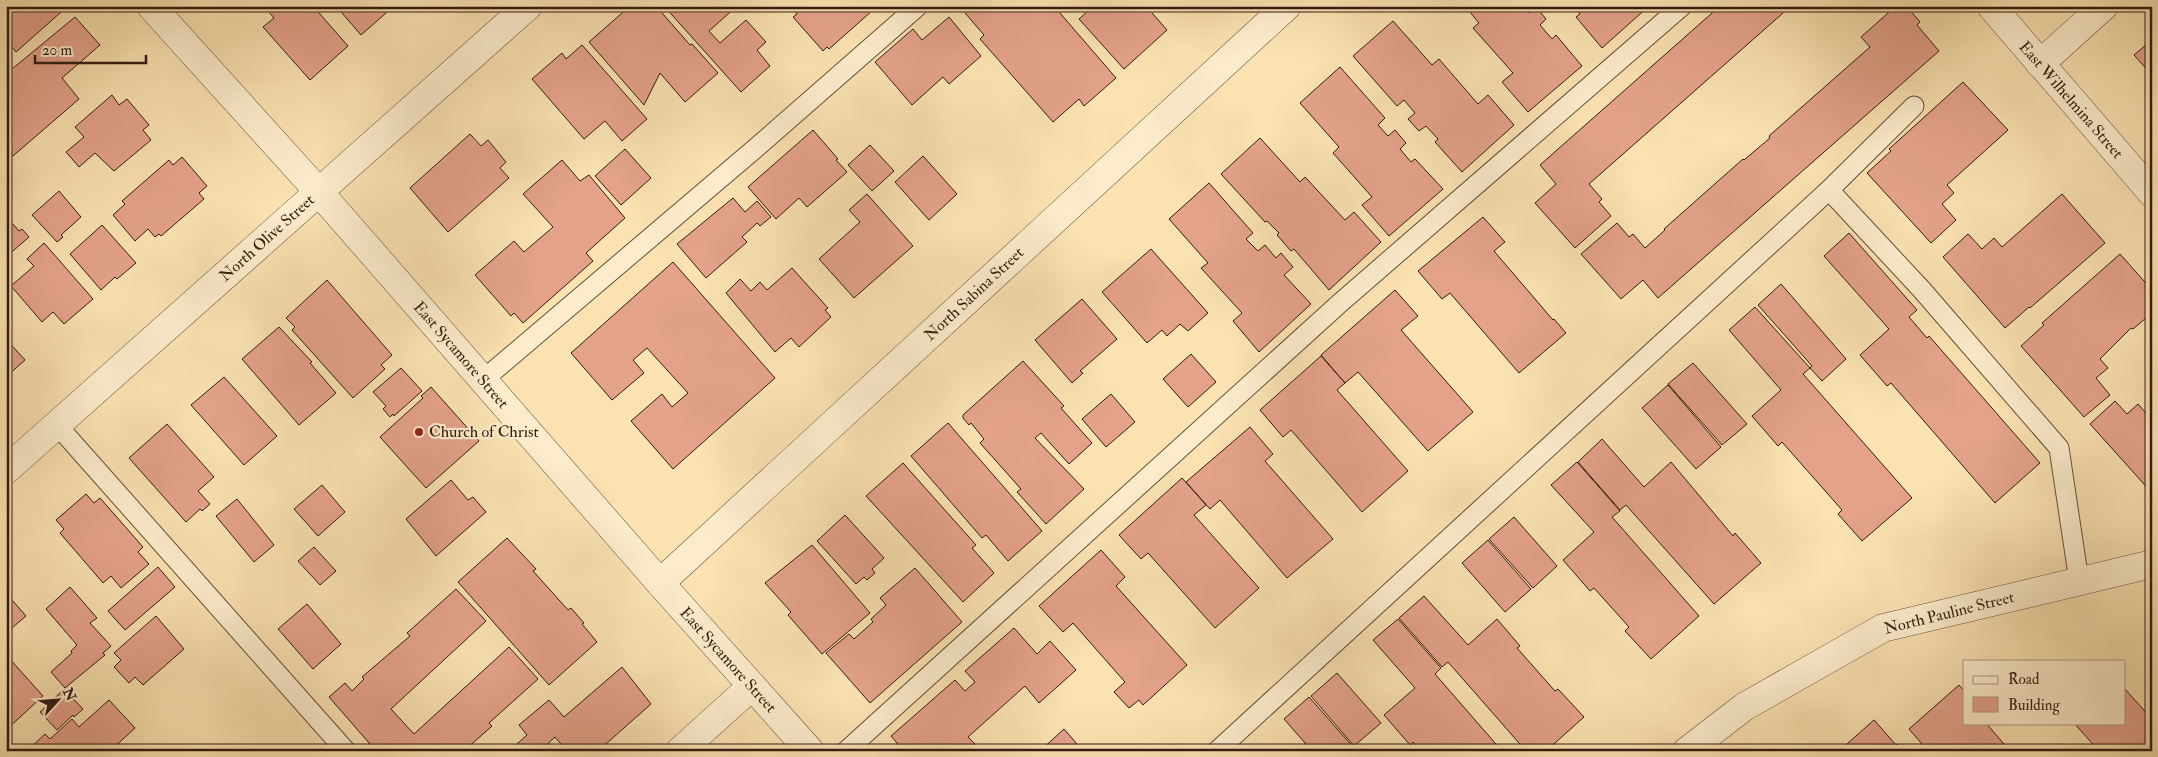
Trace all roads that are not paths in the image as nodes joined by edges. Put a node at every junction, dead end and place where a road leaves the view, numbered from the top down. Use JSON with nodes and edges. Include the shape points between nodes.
{"nodes":[{"id":1,"x":151,"y":6,"type":"edge"},
{"id":2,"x":528,"y":6,"type":"edge"},
{"id":3,"x":918,"y":6,"type":"edge"},
{"id":4,"x":1287,"y":6,"type":"edge"},
{"id":5,"x":1682,"y":6,"type":"edge"},
{"id":6,"x":1991,"y":6,"type":"edge"},
{"id":7,"x":2104,"y":6,"type":"edge"},
{"id":8,"x":2040,"y":64,"type":"junction"},
{"id":9,"x":1914,"y":106,"type":"dead end"},
{"id":10,"x":1829,"y":190,"type":"junction"},
{"id":11,"x":319,"y":192,"type":"junction"},
{"id":12,"x":2152,"y":193,"type":"edge"},
{"id":13,"x":483,"y":380,"type":"junction"},
{"id":14,"x":57,"y":425,"type":"junction"},
{"id":15,"x":6,"y":470,"type":"edge"},
{"id":16,"x":2152,"y":564,"type":"edge"},
{"id":17,"x":2079,"y":581,"type":"junction"},
{"id":18,"x":660,"y":583,"type":"junction"},
{"id":19,"x":752,"y":686,"type":"junction"},
{"id":20,"x":346,"y":751,"type":"edge"},
{"id":21,"x":680,"y":751,"type":"edge"},
{"id":22,"x":810,"y":751,"type":"edge"},
{"id":23,"x":846,"y":751,"type":"edge"},
{"id":24,"x":1217,"y":751,"type":"edge"},
{"id":25,"x":1687,"y":751,"type":"edge"}],
"edges":[{"from":1,"to":11,"type":"street","name":"East Sycamore Street"},
{"from":2,"to":11,"type":"street","name":"North Olive Street"},
{"from":3,"to":13,"type":"lane"},
{"from":4,"to":18,"type":"street","name":"North Sabina Street"},
{"from":5,"to":23,"type":"lane","via":[[1340,303]]},
{"from":6,"to":8,"type":"street","name":"East Wilhelmina Street"},
{"from":7,"to":8,"type":"street"},
{"from":8,"to":12,"type":"street","name":"East Wilhelmina Street"},
{"from":9,"to":10,"type":"lane"},
{"from":10,"to":17,"type":"lane","via":[[1922,290],[2059,448]]},
{"from":10,"to":24,"type":"lane"},
{"from":11,"to":13,"type":"street","name":"East Sycamore Street"},
{"from":11,"to":14,"type":"street","name":"North Olive Street"},
{"from":13,"to":18,"type":"street","name":"East Sycamore Street"},
{"from":14,"to":15,"type":"street","name":"North Olive Street"},
{"from":14,"to":20,"type":"lane"},
{"from":16,"to":17,"type":"street","name":"North Pauline Street"},
{"from":17,"to":25,"type":"street","name":"North Pauline Street","via":[[1883,628],[1744,707]]},
{"from":18,"to":19,"type":"street","name":"East Sycamore Street"},
{"from":19,"to":21,"type":"street"},
{"from":19,"to":22,"type":"street","name":"East Sycamore Street"}]}
